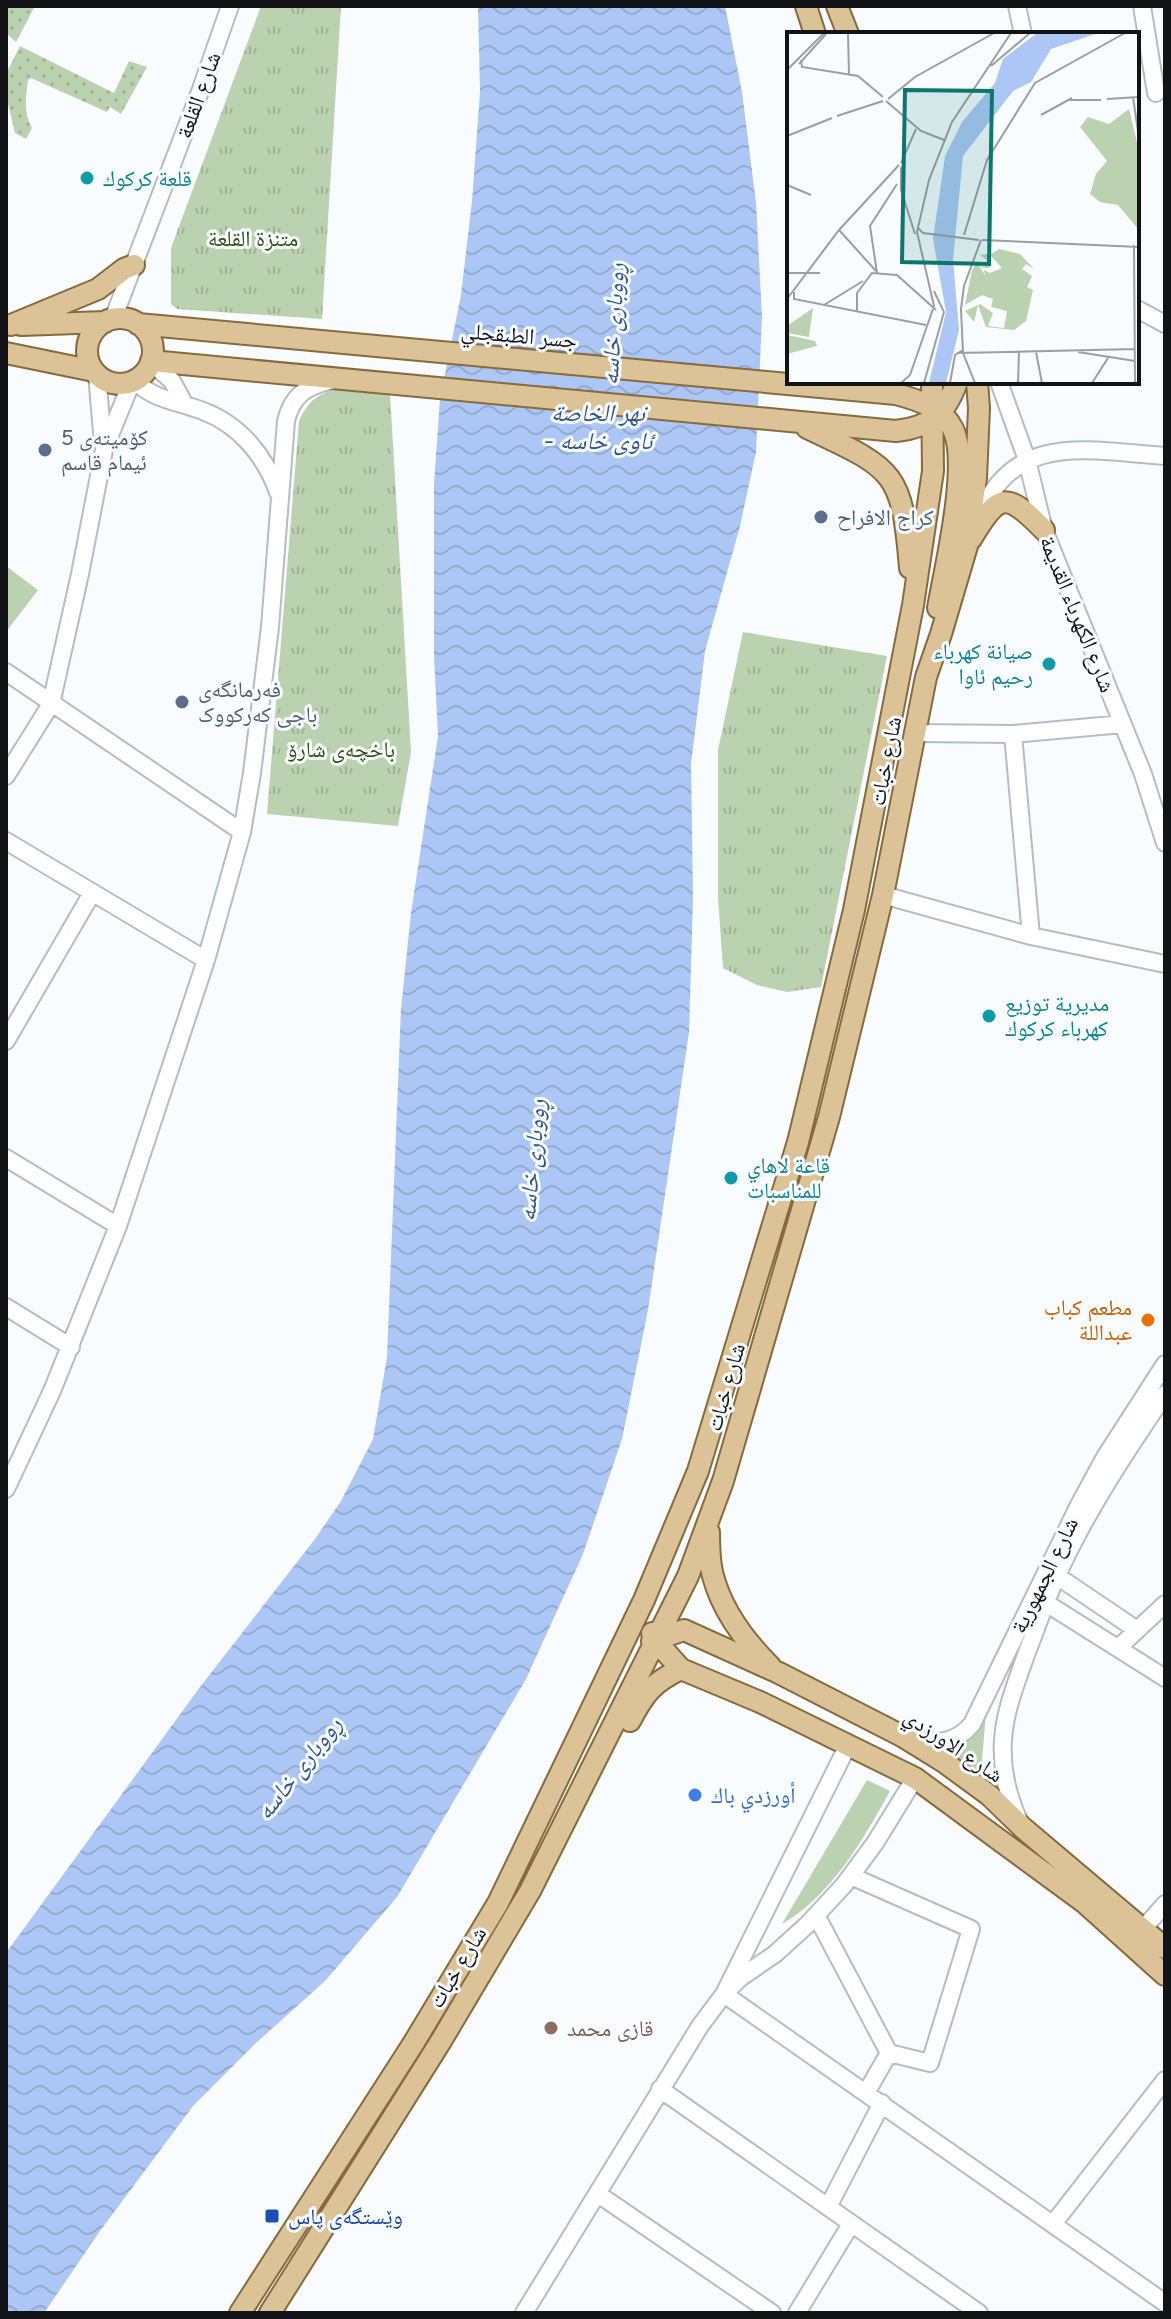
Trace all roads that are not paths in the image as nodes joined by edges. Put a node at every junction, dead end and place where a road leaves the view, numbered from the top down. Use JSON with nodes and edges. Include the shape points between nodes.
{"nodes":[{"id":1,"x":230,"y":6,"type":"edge"},
{"id":2,"x":806,"y":6,"type":"edge"},
{"id":3,"x":837,"y":6,"type":"edge"},
{"id":4,"x":1017,"y":6,"type":"edge"},
{"id":5,"x":1142,"y":6,"type":"edge"},
{"id":6,"x":814,"y":32,"type":"edge"},
{"id":7,"x":847,"y":32,"type":"edge"},
{"id":8,"x":1023,"y":32,"type":"edge"},
{"id":9,"x":1156,"y":93,"type":"dead end"},
{"id":10,"x":134,"y":265,"type":"junction"},
{"id":11,"x":1139,"y":310,"type":"edge"},
{"id":12,"x":109,"y":320,"type":"junction"},
{"id":13,"x":138,"y":324,"type":"junction"},
{"id":14,"x":1165,"y":324,"type":"edge"},
{"id":15,"x":8,"y":325,"type":"edge"},
{"id":16,"x":6,"y":353,"type":"edge"},
{"id":17,"x":151,"y":362,"type":"junction"},
{"id":18,"x":95,"y":373,"type":"junction"},
{"id":19,"x":340,"y":378,"type":"junction"},
{"id":20,"x":133,"y":381,"type":"junction"},
{"id":21,"x":852,"y":384,"type":"edge"},
{"id":22,"x":956,"y":384,"type":"edge"},
{"id":23,"x":977,"y":384,"type":"edge"},
{"id":24,"x":1000,"y":384,"type":"edge"},
{"id":25,"x":837,"y":388,"type":"junction"},
{"id":26,"x":934,"y":403,"type":"edge"},
{"id":27,"x":185,"y":405,"type":"junction"},
{"id":28,"x":788,"y":421,"type":"junction"},
{"id":29,"x":104,"y":450,"type":"junction"},
{"id":30,"x":1165,"y":456,"type":"edge"},
{"id":31,"x":1027,"y":460,"type":"junction"},
{"id":32,"x":280,"y":497,"type":"junction"},
{"id":33,"x":1044,"y":530,"type":"junction"},
{"id":34,"x":967,"y":546,"type":"junction"},
{"id":35,"x":913,"y":605,"type":"junction"},
{"id":36,"x":6,"y":672,"type":"edge"},
{"id":37,"x":926,"y":677,"type":"junction"},
{"id":38,"x":51,"y":704,"type":"junction"},
{"id":39,"x":1123,"y":724,"type":"junction"},
{"id":40,"x":915,"y":733,"type":"junction"},
{"id":41,"x":1013,"y":734,"type":"junction"},
{"id":42,"x":6,"y":776,"type":"edge"},
{"id":43,"x":242,"y":832,"type":"junction"},
{"id":44,"x":6,"y":841,"type":"edge"},
{"id":45,"x":1165,"y":843,"type":"edge"},
{"id":46,"x":92,"y":893,"type":"junction"},
{"id":47,"x":883,"y":895,"type":"junction"},
{"id":48,"x":1031,"y":936,"type":"junction"},
{"id":49,"x":206,"y":960,"type":"junction"},
{"id":50,"x":1165,"y":964,"type":"edge"},
{"id":51,"x":6,"y":1041,"type":"edge"},
{"id":52,"x":6,"y":1158,"type":"edge"},
{"id":53,"x":118,"y":1226,"type":"junction"},
{"id":54,"x":6,"y":1307,"type":"edge"},
{"id":55,"x":71,"y":1347,"type":"junction"},
{"id":56,"x":1165,"y":1364,"type":"edge"},
{"id":57,"x":1165,"y":1394,"type":"edge"},
{"id":58,"x":6,"y":1489,"type":"edge"},
{"id":59,"x":708,"y":1523,"type":"junction"},
{"id":60,"x":1057,"y":1576,"type":"junction"},
{"id":61,"x":1046,"y":1603,"type":"junction"},
{"id":62,"x":1165,"y":1604,"type":"edge"},
{"id":63,"x":644,"y":1606,"type":"junction"},
{"id":64,"x":668,"y":1615,"type":"junction"},
{"id":65,"x":1137,"y":1630,"type":"junction"},
{"id":66,"x":656,"y":1640,"type":"junction"},
{"id":67,"x":1118,"y":1648,"type":"junction"},
{"id":68,"x":622,"y":1655,"type":"junction"},
{"id":69,"x":642,"y":1667,"type":"junction"},
{"id":70,"x":681,"y":1669,"type":"junction"},
{"id":71,"x":779,"y":1673,"type":"junction"},
{"id":72,"x":1165,"y":1678,"type":"edge"},
{"id":73,"x":834,"y":1702,"type":"junction"},
{"id":74,"x":821,"y":1732,"type":"junction"},
{"id":75,"x":902,"y":1736,"type":"junction"},
{"id":76,"x":848,"y":1745,"type":"junction"},
{"id":77,"x":915,"y":1778,"type":"junction"},
{"id":78,"x":567,"y":1819,"type":"junction"},
{"id":79,"x":1023,"y":1828,"type":"junction"},
{"id":80,"x":851,"y":1876,"type":"junction"},
{"id":81,"x":1165,"y":1904,"type":"edge"},
{"id":82,"x":816,"y":1915,"type":"junction"},
{"id":83,"x":1143,"y":1929,"type":"junction"},
{"id":84,"x":1165,"y":1948,"type":"edge"},
{"id":85,"x":1165,"y":1975,"type":"edge"},
{"id":86,"x":724,"y":1994,"type":"junction"},
{"id":87,"x":889,"y":2053,"type":"junction"},
{"id":88,"x":1165,"y":2080,"type":"edge"},
{"id":89,"x":660,"y":2089,"type":"junction"},
{"id":90,"x":866,"y":2093,"type":"junction"},
{"id":91,"x":882,"y":2103,"type":"junction"},
{"id":92,"x":598,"y":2194,"type":"junction"},
{"id":93,"x":828,"y":2207,"type":"junction"},
{"id":94,"x":851,"y":2224,"type":"junction"},
{"id":95,"x":1053,"y":2224,"type":"junction"},
{"id":96,"x":1165,"y":2303,"type":"edge"},
{"id":97,"x":240,"y":2313,"type":"edge"},
{"id":98,"x":270,"y":2313,"type":"edge"},
{"id":99,"x":524,"y":2313,"type":"edge"},
{"id":100,"x":772,"y":2313,"type":"edge"},
{"id":101,"x":797,"y":2313,"type":"edge"},
{"id":102,"x":979,"y":2313,"type":"edge"}],
"edges":[{"from":1,"to":10,"type":"street","name":"شارع القلعة"},
{"from":2,"to":6,"type":"main road"},
{"from":3,"to":7,"type":"main road"},
{"from":4,"to":8,"type":"street"},
{"from":5,"to":9,"type":"street"},
{"from":10,"to":12,"type":"street","name":"شارع القلعة"},
{"from":10,"to":15,"type":"main road","via":[[98,289]]},
{"from":11,"to":14,"type":"street"},
{"from":12,"to":13,"type":"main road"},
{"from":12,"to":15,"type":"main road"},
{"from":12,"to":18,"type":"main road","via":[[88,344]]},
{"from":13,"to":17,"type":"main road","via":[[152,344]]},
{"from":13,"to":25,"type":"main road","name":"جسر الطبقجلي"},
{"from":16,"to":18,"type":"main road"},
{"from":17,"to":19,"type":"main road"},
{"from":17,"to":20,"type":"main road"},
{"from":17,"to":27,"type":"street","via":[[172,381]]},
{"from":18,"to":20,"type":"main road","via":[[113,383]]},
{"from":18,"to":29,"type":"street"},
{"from":19,"to":28,"type":"main road"},
{"from":19,"to":32,"type":"street","via":[[307,389],[293,402],[286,421]]},
{"from":20,"to":27,"type":"street","via":[[157,397]]},
{"from":20,"to":29,"type":"street"},
{"from":21,"to":25,"type":"main road"},
{"from":22,"to":26,"type":"main road","via":[[951,396]]},
{"from":23,"to":34,"type":"main road","name":"شارع خبات","via":[[976,478]]},
{"from":24,"to":31,"type":"street","name":"شارع الكهرباء القديمة"},
{"from":25,"to":26,"type":"main road","name":"جسر الطبقجلي"},
{"from":26,"to":28,"type":"main road","via":[[919,427],[896,431]]},
{"from":26,"to":35,"type":"main road","name":"شارع خبات","via":[[933,471]]},
{"from":26,"to":37,"type":"main road","via":[[956,438],[958,479]]},
{"from":27,"to":32,"type":"street","via":[[222,420],[252,445]]},
{"from":28,"to":35,"type":"main road","via":[[875,462],[891,478],[904,508]]},
{"from":29,"to":38,"type":"street"},
{"from":30,"to":31,"type":"street","via":[[1063,450]]},
{"from":31,"to":33,"type":"street","name":"شارع الكهرباء القديمة"},
{"from":31,"to":34,"type":"street","via":[[1005,476],[988,499]]},
{"from":32,"to":43,"type":"street","via":[[270,627]]},
{"from":33,"to":34,"type":"main road","via":[[1020,507],[1004,502],[989,511]]},
{"from":33,"to":39,"type":"street","name":"شارع الكهرباء القديمة"},
{"from":34,"to":37,"type":"main road","name":"شارع خبات"},
{"from":35,"to":63,"type":"main road","name":"شارع خبات","via":[[854,910],[798,1142],[698,1471]]},
{"from":36,"to":38,"type":"street"},
{"from":37,"to":40,"type":"main road","name":"شارع خبات"},
{"from":38,"to":42,"type":"street"},
{"from":38,"to":43,"type":"street"},
{"from":39,"to":41,"type":"street"},
{"from":39,"to":45,"type":"street","name":"شارع الكهرباء القديمة"},
{"from":40,"to":41,"type":"street"},
{"from":40,"to":47,"type":"main road","name":"شارع خبات"},
{"from":41,"to":48,"type":"street"},
{"from":43,"to":49,"type":"street"},
{"from":44,"to":46,"type":"street"},
{"from":46,"to":49,"type":"street"},
{"from":46,"to":51,"type":"street"},
{"from":47,"to":48,"type":"street"},
{"from":47,"to":59,"type":"main road","name":"شارع خبات","via":[[829,1117]]},
{"from":48,"to":50,"type":"street"},
{"from":49,"to":53,"type":"street"},
{"from":52,"to":53,"type":"street"},
{"from":53,"to":55,"type":"street"},
{"from":54,"to":55,"type":"street"},
{"from":55,"to":58,"type":"street"},
{"from":56,"to":75,"type":"street","name":"شارع الجمهورية","via":[[1073,1515],[972,1724],[958,1737],[939,1743]]},
{"from":57,"to":60,"type":"street","name":"شارع الجمهورية","via":[[1101,1493]]},
{"from":59,"to":64,"type":"main road","name":"شارع خبات"},
{"from":59,"to":71,"type":"main road","via":[[712,1574],[721,1599],[743,1636]]},
{"from":60,"to":61,"type":"street","name":"شارع الجمهورية"},
{"from":60,"to":65,"type":"street"},
{"from":61,"to":67,"type":"street"},
{"from":61,"to":79,"type":"street","name":"شارع الجمهورية","via":[[1005,1722],[1005,1775]]},
{"from":62,"to":65,"type":"street"},
{"from":63,"to":64,"type":"main road","via":[[653,1618]]},
{"from":63,"to":66,"type":"main road"},
{"from":63,"to":68,"type":"main road","name":"شارع خبات"},
{"from":64,"to":66,"type":"main road","name":"شارع خبات"},
{"from":65,"to":67,"type":"street"},
{"from":66,"to":68,"type":"main road"},
{"from":66,"to":69,"type":"main road","name":"شارع خبات"},
{"from":66,"to":70,"type":"main road"},
{"from":66,"to":71,"type":"main road","name":"شارع الاورزدي","via":[[684,1630]]},
{"from":67,"to":72,"type":"street"},
{"from":68,"to":69,"type":"main road","via":[[634,1650],[641,1655]]},
{"from":68,"to":97,"type":"main road","name":"شارع خبات","via":[[498,1903]]},
{"from":69,"to":78,"type":"main road","name":"شارع خبات"},
{"from":70,"to":74,"type":"main road"},
{"from":70,"to":78,"type":"main road","via":[[650,1688],[604,1774]]},
{"from":71,"to":73,"type":"main road","name":"شارع الاورزدي"},
{"from":73,"to":74,"type":"main road"},
{"from":73,"to":75,"type":"main road","name":"شارع الاورزدي"},
{"from":74,"to":76,"type":"main road"},
{"from":75,"to":79,"type":"main road","name":"شارع الاورزدي","via":[[989,1795]]},
{"from":76,"to":77,"type":"main road"},
{"from":76,"to":86,"type":"street"},
{"from":77,"to":80,"type":"street"},
{"from":77,"to":85,"type":"main road","via":[[1085,1903]]},
{"from":78,"to":98,"type":"main road","name":"شارع خبات","via":[[441,2041]]},
{"from":79,"to":83,"type":"main road","name":"شارع الاورزدي"},
{"from":80,"to":82,"type":"street"},
{"from":80,"to":87,"type":"street","via":[[971,1929],[930,2063]]},
{"from":81,"to":83,"type":"street"},
{"from":82,"to":86,"type":"street"},
{"from":82,"to":87,"type":"street"},
{"from":83,"to":84,"type":"main road","name":"شارع الاورزدي"},
{"from":86,"to":89,"type":"street"},
{"from":86,"to":90,"type":"street"},
{"from":87,"to":90,"type":"street"},
{"from":88,"to":95,"type":"street"},
{"from":89,"to":92,"type":"street"},
{"from":89,"to":93,"type":"street"},
{"from":90,"to":91,"type":"street"},
{"from":91,"to":93,"type":"street"},
{"from":91,"to":95,"type":"street"},
{"from":92,"to":99,"type":"street"},
{"from":92,"to":100,"type":"street"},
{"from":93,"to":94,"type":"street"},
{"from":94,"to":101,"type":"street"},
{"from":94,"to":102,"type":"street"},
{"from":95,"to":96,"type":"street"}]}
